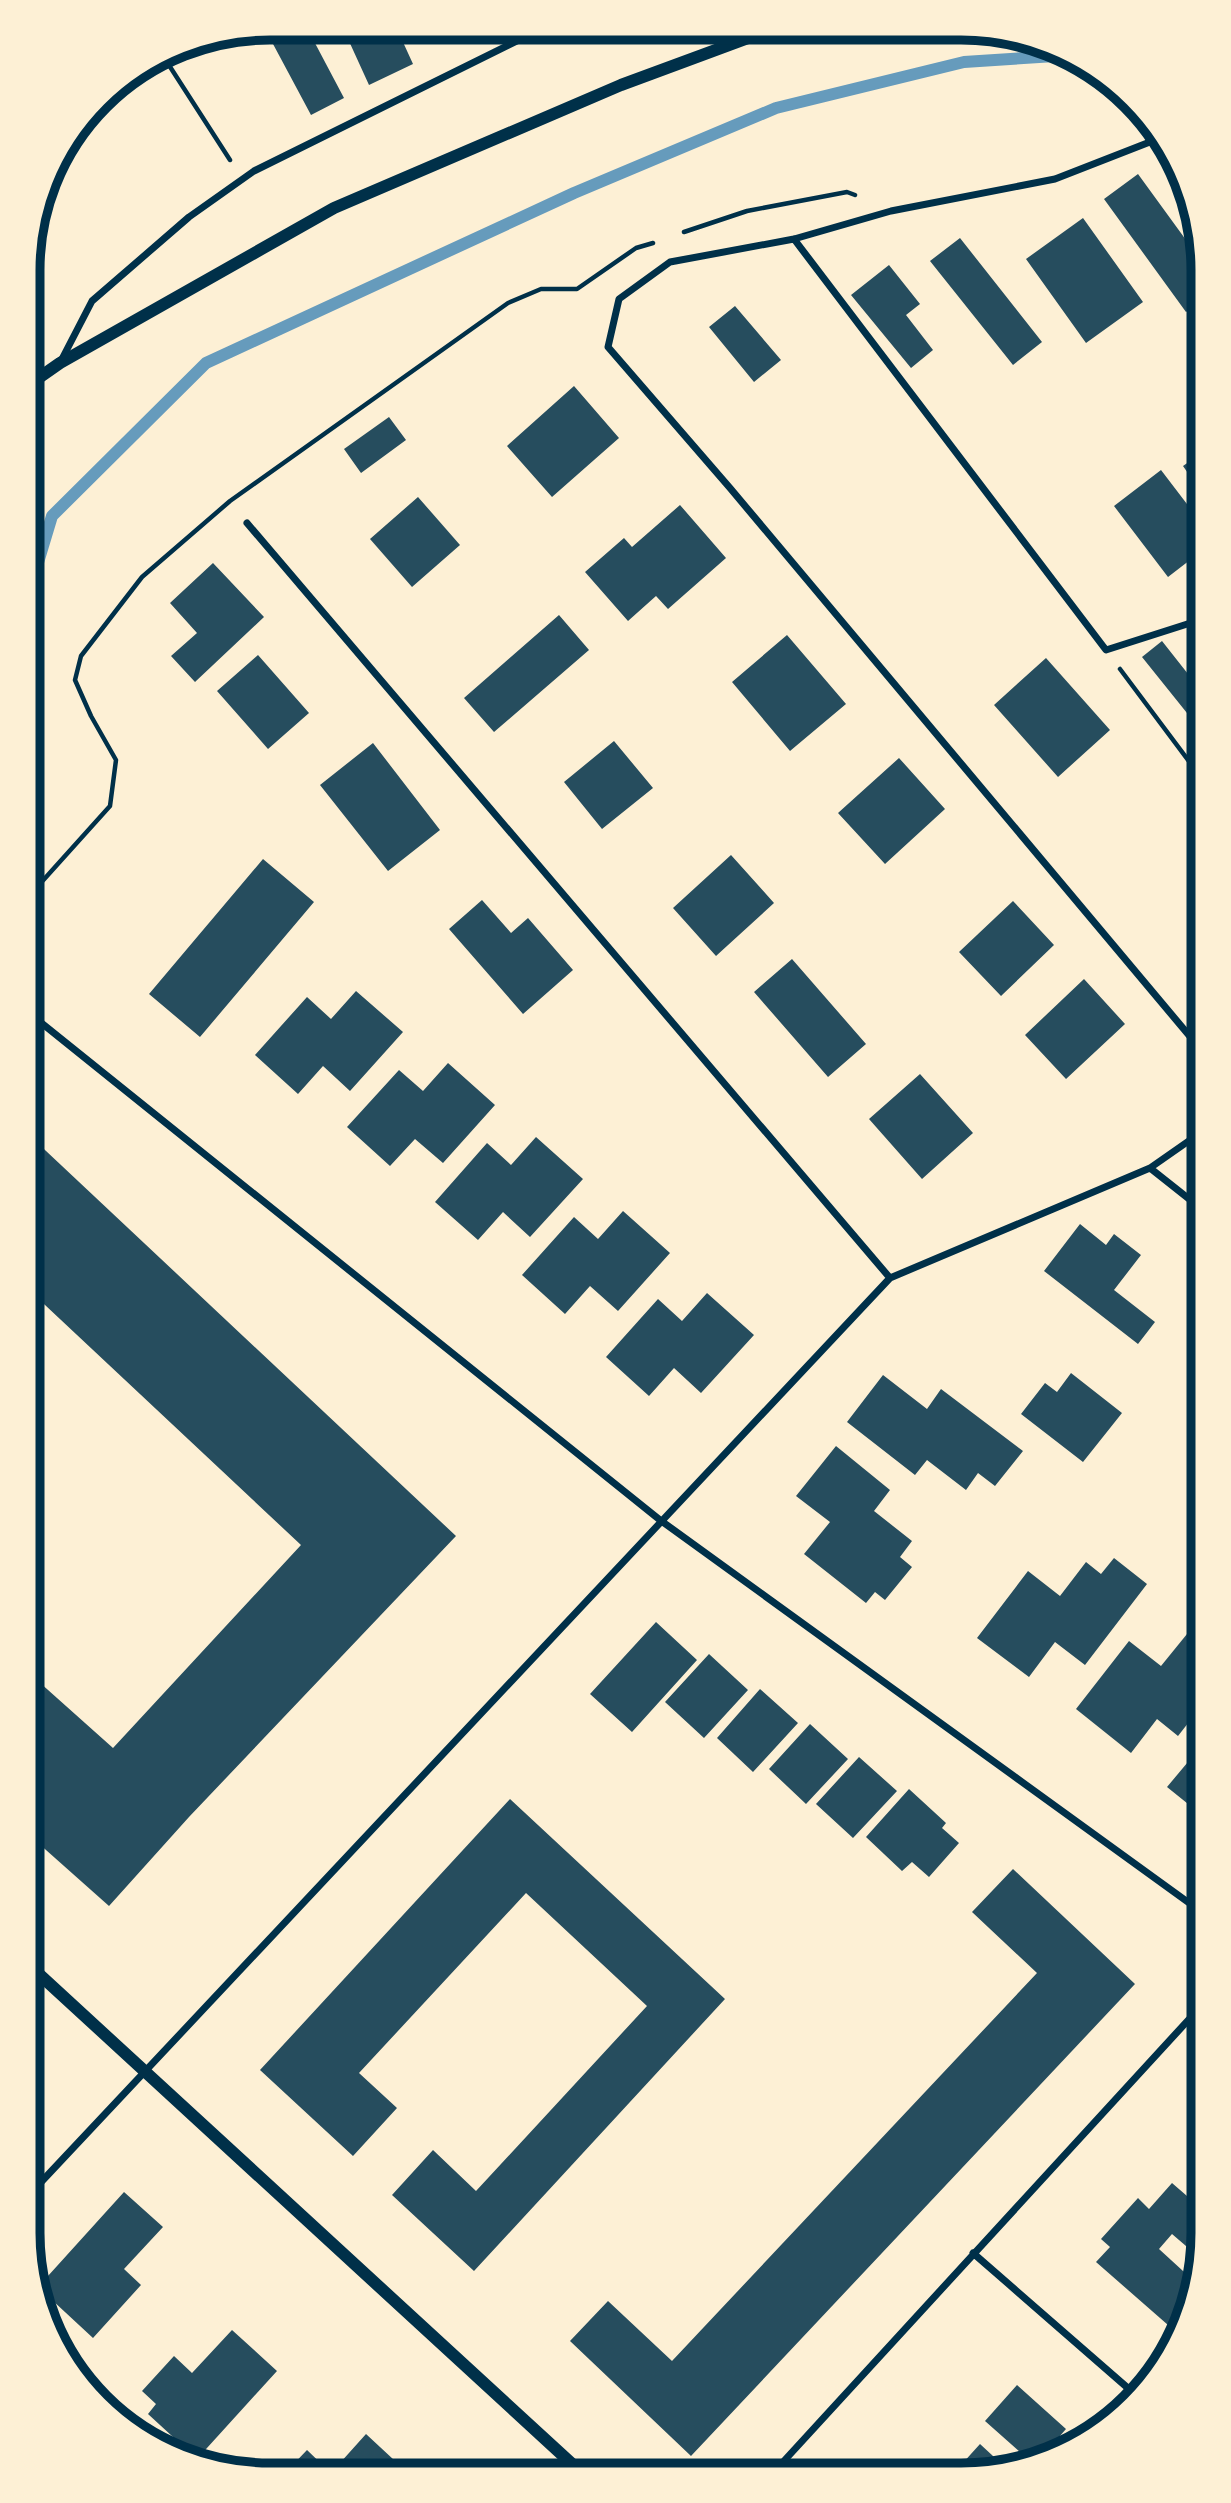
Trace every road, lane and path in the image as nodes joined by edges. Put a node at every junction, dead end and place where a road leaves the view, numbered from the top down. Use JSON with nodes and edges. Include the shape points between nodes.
{"nodes":[{"id":1,"x":519,"y":40,"type":"edge"},
{"id":2,"x":742,"y":40,"type":"edge"},
{"id":3,"x":168,"y":64,"type":"edge"},
{"id":4,"x":1151,"y":142,"type":"edge"},
{"id":5,"x":242,"y":180,"type":"junction"},
{"id":6,"x":794,"y":239,"type":"junction"},
{"id":7,"x":60,"y":363,"type":"junction"},
{"id":8,"x":41,"y":376,"type":"edge"},
{"id":9,"x":396,"y":383,"type":"dead end"},
{"id":10,"x":247,"y":523,"type":"dead end"},
{"id":11,"x":1191,"y":623,"type":"edge"},
{"id":12,"x":1106,"y":650,"type":"junction"},
{"id":13,"x":1191,"y":764,"type":"edge"},
{"id":14,"x":41,"y":882,"type":"edge"},
{"id":15,"x":41,"y":1022,"type":"edge"},
{"id":16,"x":1191,"y":1037,"type":"edge"},
{"id":17,"x":1191,"y":1140,"type":"edge"},
{"id":18,"x":1150,"y":1168,"type":"junction"},
{"id":19,"x":1191,"y":1200,"type":"edge"},
{"id":20,"x":890,"y":1278,"type":"junction"},
{"id":21,"x":660,"y":1520,"type":"junction"},
{"id":22,"x":1190,"y":1904,"type":"edge"},
{"id":23,"x":40,"y":1975,"type":"edge"},
{"id":24,"x":1190,"y":2018,"type":"edge"},
{"id":25,"x":145,"y":2071,"type":"junction"},
{"id":26,"x":40,"y":2183,"type":"edge"},
{"id":27,"x":973,"y":2253,"type":"junction"},
{"id":28,"x":1129,"y":2389,"type":"edge"},
{"id":29,"x":571,"y":2463,"type":"edge"},
{"id":30,"x":782,"y":2463,"type":"edge"}],
"edges":[{"from":1,"to":5,"type":"street"},
{"from":2,"to":7,"type":"street","via":[[621,85],[334,208]]},
{"from":3,"to":5,"type":"path"},
{"from":4,"to":6,"type":"street","via":[[1055,178],[891,211]]},
{"from":5,"to":7,"type":"street","via":[[189,217],[92,301]]},
{"from":6,"to":12,"type":"street"},
{"from":6,"to":16,"type":"street","via":[[670,262],[619,299],[608,347]]},
{"from":7,"to":8,"type":"street"},
{"from":9,"to":14,"type":"path","via":[[230,501],[142,577],[81,656],[75,680],[116,760],[110,806]]},
{"from":10,"to":20,"type":"street"},
{"from":11,"to":12,"type":"street"},
{"from":12,"to":13,"type":"path"},
{"from":15,"to":21,"type":"street"},
{"from":17,"to":18,"type":"street"},
{"from":18,"to":19,"type":"street"},
{"from":18,"to":20,"type":"street"},
{"from":20,"to":21,"type":"street"},
{"from":21,"to":22,"type":"street"},
{"from":21,"to":25,"type":"street"},
{"from":23,"to":25,"type":"street"},
{"from":24,"to":27,"type":"street"},
{"from":25,"to":26,"type":"street"},
{"from":25,"to":29,"type":"street"},
{"from":27,"to":28,"type":"street"},
{"from":27,"to":30,"type":"street"}]}
